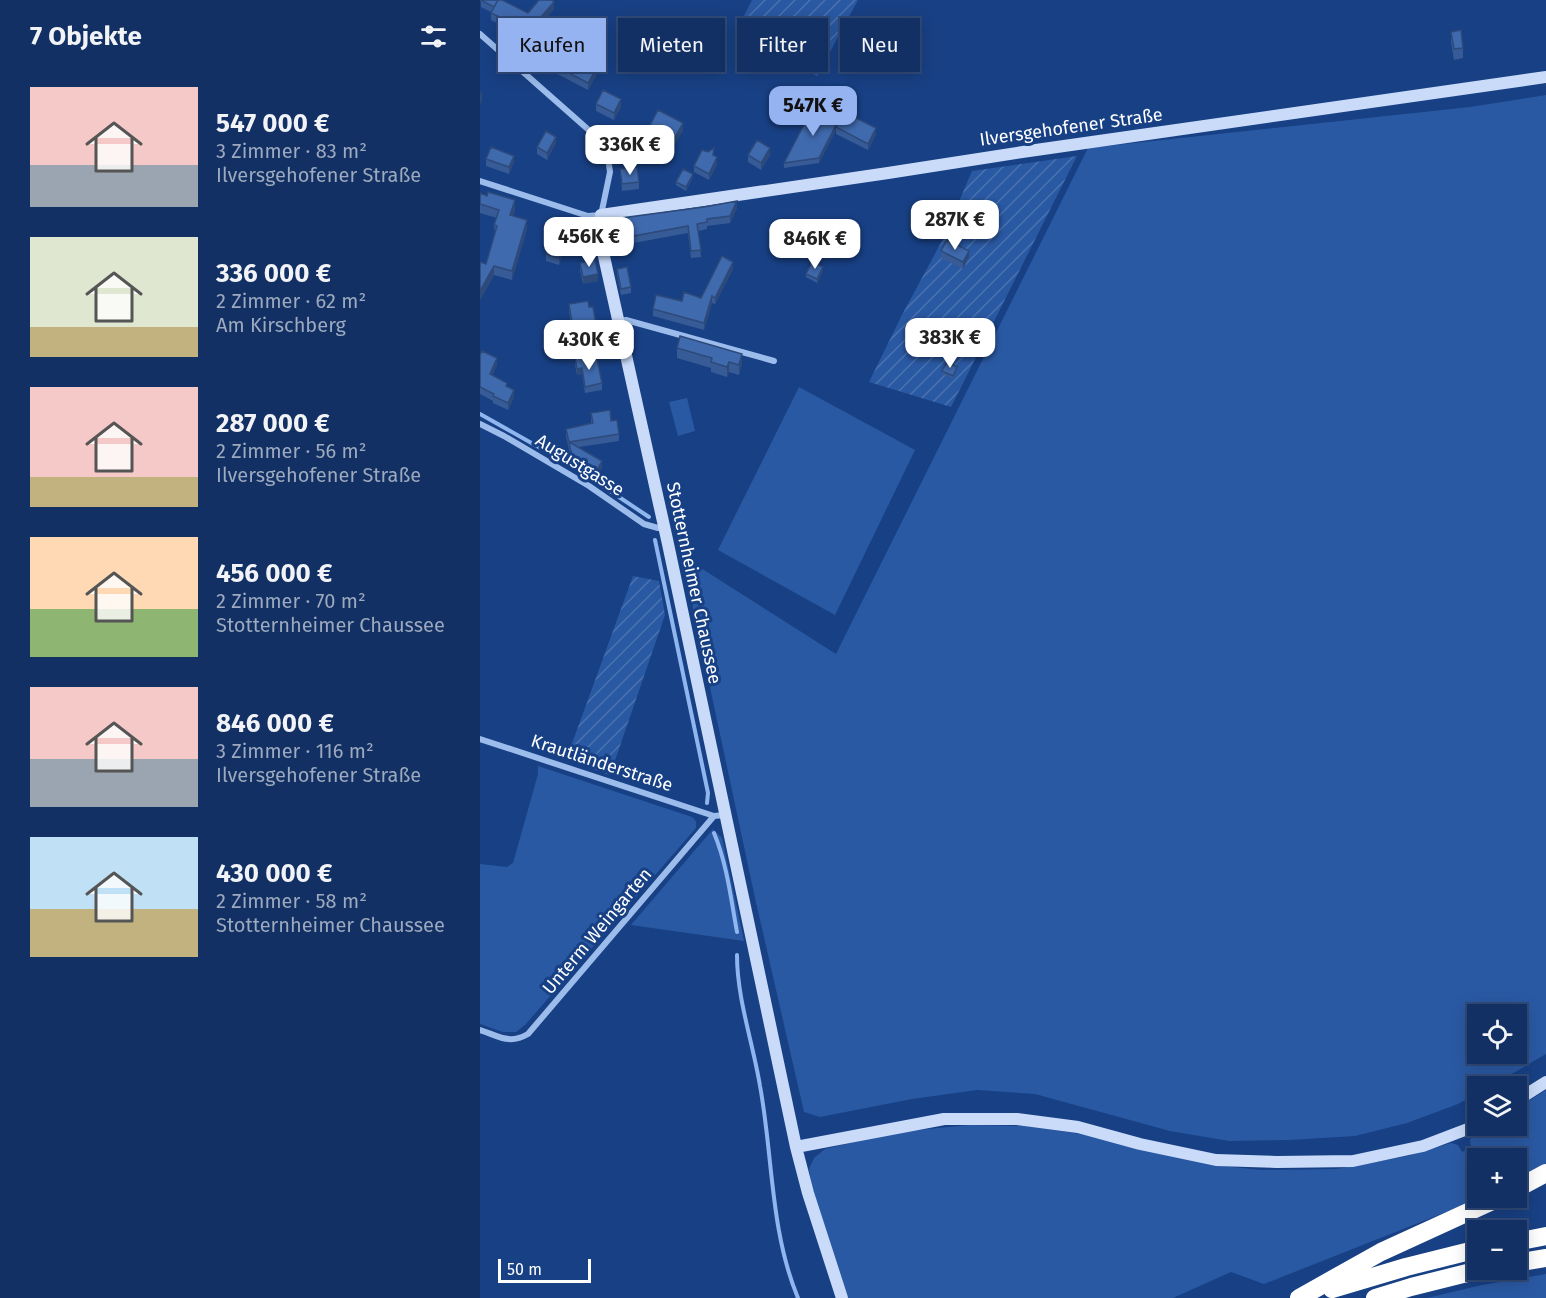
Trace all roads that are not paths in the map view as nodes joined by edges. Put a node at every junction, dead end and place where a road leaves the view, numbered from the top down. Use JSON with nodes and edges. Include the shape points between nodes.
{"nodes":[{"id":1,"x":480,"y":34,"type":"edge"},
{"id":2,"x":1546,"y":77,"type":"edge"},
{"id":3,"x":480,"y":182,"type":"edge"},
{"id":4,"x":601,"y":215,"type":"junction"},
{"id":5,"x":619,"y":321,"type":"junction"},
{"id":6,"x":774,"y":361,"type":"dead end"},
{"id":7,"x":480,"y":424,"type":"edge"},
{"id":8,"x":664,"y":527,"type":"junction"},
{"id":9,"x":480,"y":739,"type":"edge"},
{"id":10,"x":720,"y":815,"type":"junction"},
{"id":11,"x":480,"y":1030,"type":"edge"},
{"id":12,"x":1546,"y":1082,"type":"edge"},
{"id":13,"x":1527,"y":1094,"type":"edge"},
{"id":14,"x":1467,"y":1129,"type":"edge"},
{"id":15,"x":796,"y":1147,"type":"junction"},
{"id":16,"x":1546,"y":1173,"type":"edge"},
{"id":17,"x":1527,"y":1183,"type":"edge"},
{"id":18,"x":1477,"y":1208,"type":"edge"},
{"id":19,"x":1546,"y":1236,"type":"edge"},
{"id":20,"x":1527,"y":1240,"type":"edge"},
{"id":21,"x":1467,"y":1252,"type":"edge"},
{"id":22,"x":1546,"y":1258,"type":"edge"},
{"id":23,"x":1527,"y":1261,"type":"edge"},
{"id":24,"x":1467,"y":1273,"type":"edge"},
{"id":25,"x":842,"y":1298,"type":"edge"},
{"id":26,"x":1299,"y":1298,"type":"edge"},
{"id":27,"x":1306,"y":1298,"type":"edge"},
{"id":28,"x":1375,"y":1298,"type":"edge"}],
"edges":[{"from":1,"to":4,"type":"street","via":[[591,132],[607,152],[610,172]]},
{"from":2,"to":4,"type":"street","name":"Ilversgehofener Straße"},
{"from":3,"to":4,"type":"street","via":[[588,216]]},
{"from":4,"to":5,"type":"street","name":"Stotternheimer Chaussee","via":[[599,234]]},
{"from":5,"to":6,"type":"street"},
{"from":5,"to":8,"type":"street","name":"Stotternheimer Chaussee"},
{"from":7,"to":8,"type":"street","name":"Augustgasse","via":[[589,486],[644,524]]},
{"from":8,"to":10,"type":"street","name":"Stotternheimer Chaussee"},
{"from":9,"to":10,"type":"street","name":"Krautländerstraße"},
{"from":10,"to":11,"type":"street","name":"Unterm Weingarten","via":[[528,1034],[510,1040]]},
{"from":10,"to":15,"type":"street","name":"Stotternheimer Chaussee","via":[[733,851]]},
{"from":12,"to":13,"type":"street"},
{"from":14,"to":15,"type":"street","via":[[1423,1146],[1353,1161],[1215,1160],[1078,1127],[1017,1119],[944,1119]]},
{"from":15,"to":25,"type":"street","name":"Stotternheimer Chaussee"},
{"from":16,"to":17,"type":"highway"},
{"from":18,"to":26,"type":"highway","via":[[1381,1252]]},
{"from":19,"to":20,"type":"highway"},
{"from":21,"to":27,"type":"highway"},
{"from":22,"to":23,"type":"highway"},
{"from":24,"to":28,"type":"highway"}]}
